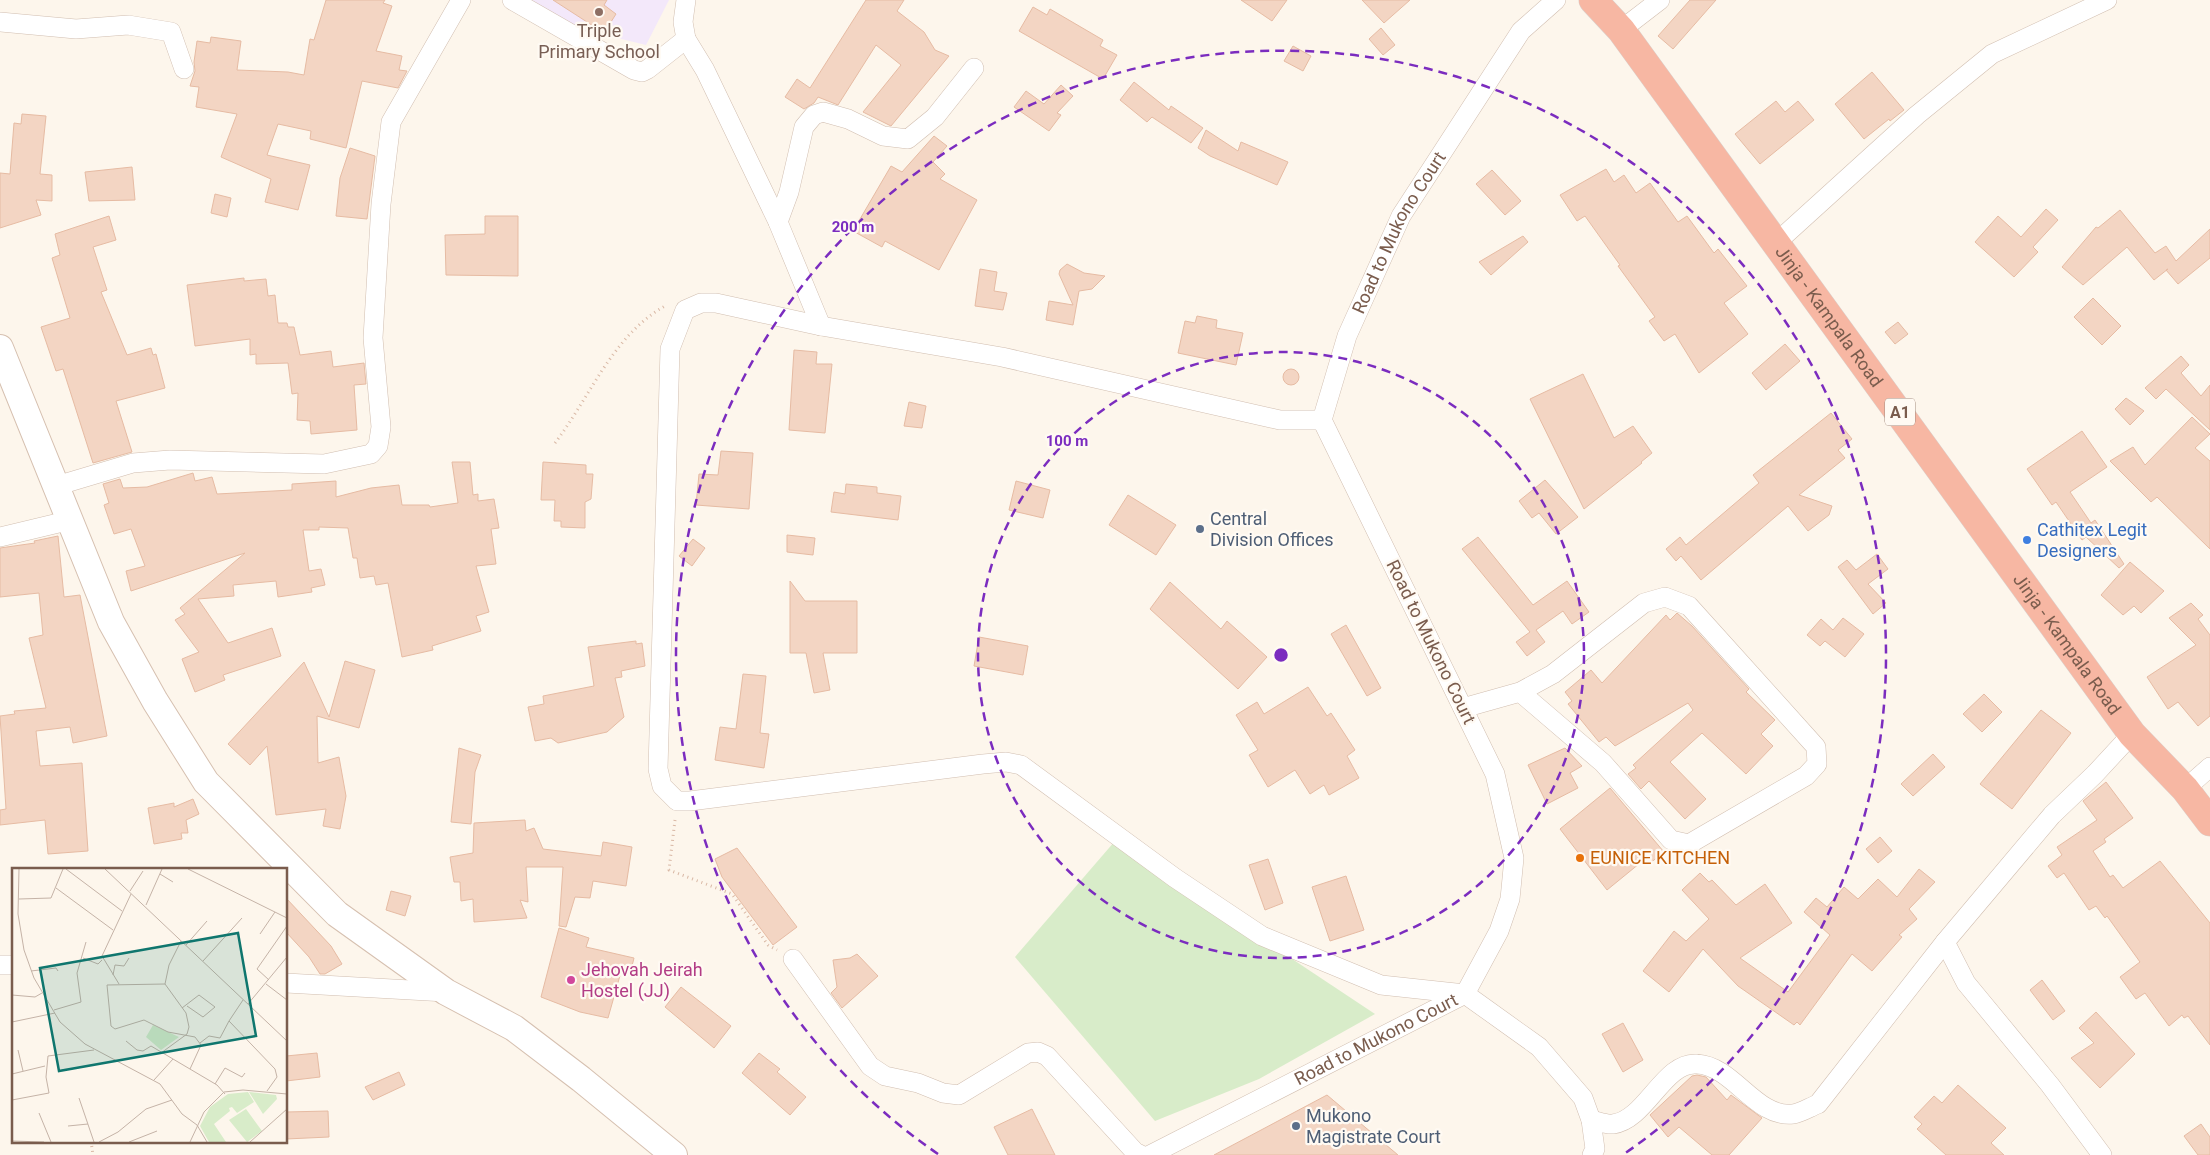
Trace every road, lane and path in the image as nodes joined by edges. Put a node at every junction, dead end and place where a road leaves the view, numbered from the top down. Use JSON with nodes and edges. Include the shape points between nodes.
{"nodes":[{"id":1,"x":461,"y":0,"type":"edge"},
{"id":2,"x":512,"y":0,"type":"edge"},
{"id":3,"x":686,"y":0,"type":"edge"},
{"id":4,"x":1556,"y":0,"type":"edge"},
{"id":5,"x":1593,"y":0,"type":"edge"},
{"id":6,"x":1660,"y":0,"type":"edge"},
{"id":7,"x":2107,"y":0,"type":"edge"},
{"id":8,"x":0,"y":22,"type":"edge"},
{"id":9,"x":1621,"y":30,"type":"junction"},
{"id":10,"x":686,"y":39,"type":"junction"},
{"id":11,"x":184,"y":68,"type":"dead end"},
{"id":12,"x":974,"y":68,"type":"dead end"},
{"id":13,"x":778,"y":222,"type":"junction"},
{"id":14,"x":1777,"y":242,"type":"junction"},
{"id":15,"x":685,"y":310,"type":"junction"},
{"id":16,"x":821,"y":326,"type":"junction"},
{"id":17,"x":0,"y":348,"type":"edge"},
{"id":18,"x":1322,"y":420,"type":"junction"},
{"id":19,"x":555,"y":443,"type":"dead end"},
{"id":20,"x":56,"y":486,"type":"junction"},
{"id":21,"x":71,"y":520,"type":"junction"},
{"id":22,"x":0,"y":537,"type":"edge"},
{"id":23,"x":1520,"y":692,"type":"junction"},
{"id":24,"x":1463,"y":708,"type":"junction"},
{"id":25,"x":2132,"y":734,"type":"junction"},
{"id":26,"x":2210,"y":767,"type":"edge"},
{"id":27,"x":2186,"y":788,"type":"junction"},
{"id":28,"x":677,"y":801,"type":"junction"},
{"id":29,"x":2210,"y":822,"type":"edge"},
{"id":30,"x":1945,"y":942,"type":"junction"},
{"id":31,"x":793,"y":959,"type":"joint"},
{"id":32,"x":288,"y":983,"type":"edge"},
{"id":33,"x":446,"y":992,"type":"junction"},
{"id":34,"x":1465,"y":994,"type":"junction"},
{"id":35,"x":1590,"y":1120,"type":"junction"},
{"id":36,"x":91,"y":1142,"type":"edge"},
{"id":37,"x":93,"y":1155,"type":"edge"},
{"id":38,"x":674,"y":1155,"type":"edge"},
{"id":39,"x":1141,"y":1155,"type":"edge"},
{"id":40,"x":1150,"y":1155,"type":"edge"},
{"id":41,"x":1592,"y":1155,"type":"edge"},
{"id":42,"x":2102,"y":1155,"type":"edge"}],
"edges":[{"from":1,"to":20,"type":"street","via":[[391,122],[381,204],[373,338],[381,426],[378,446],[371,454],[324,464],[170,460],[133,463]]},
{"from":2,"to":10,"type":"street","via":[[642,72]]},
{"from":3,"to":10,"type":"street","via":[[683,22]]},
{"from":4,"to":18,"type":"street","name":"Road to Mukono Court","via":[[1521,31],[1401,216],[1346,336]]},
{"from":5,"to":9,"type":"highway","name":"Jinja - Kampala Road","number":"A1"},
{"from":6,"to":9,"type":"street"},
{"from":7,"to":14,"type":"street","via":[[1992,54],[1917,115]]},
{"from":8,"to":11,"type":"street","via":[[76,29],[128,25],[172,32]]},
{"from":9,"to":14,"type":"highway","name":"Jinja - Kampala Road","number":"A1"},
{"from":10,"to":13,"type":"street","via":[[705,70]]},
{"from":12,"to":13,"type":"street","via":[[935,117],[908,139],[883,136],[848,119],[823,112],[814,115],[804,127],[789,192]]},
{"from":13,"to":16,"type":"street"},
{"from":14,"to":25,"type":"highway","name":"Jinja - Kampala Road","number":"A1"},
{"from":15,"to":16,"type":"street","via":[[701,303],[716,303]]},
{"from":15,"to":19,"type":"path","via":[[666,305],[635,328],[614,351],[594,387]]},
{"from":15,"to":28,"type":"street","via":[[670,349],[658,769],[662,786]]},
{"from":16,"to":18,"type":"street","via":[[1002,357],[1280,420]]},
{"from":17,"to":20,"type":"street"},
{"from":18,"to":24,"type":"street","name":"Road to Mukono Court"},
{"from":20,"to":21,"type":"street"},
{"from":21,"to":22,"type":"street"},
{"from":21,"to":33,"type":"street","via":[[112,622],[155,701],[206,782],[337,914]]},
{"from":23,"to":23,"type":"street","via":[[1553,674],[1644,603],[1665,597],[1689,606],[1816,747],[1816,764],[1806,776],[1689,844],[1671,840],[1604,763]]},
{"from":23,"to":24,"type":"street"},
{"from":24,"to":34,"type":"street","name":"Road to Mukono Court","via":[[1495,774],[1514,858],[1510,898],[1499,931]]},
{"from":25,"to":27,"type":"highway","name":"Jinja - Kampala Road","number":"A1"},
{"from":25,"to":30,"type":"street","via":[[2052,815]]},
{"from":26,"to":27,"type":"street"},
{"from":27,"to":29,"type":"highway","name":"Jinja - Kampala Road","number":"A1"},
{"from":28,"to":31,"type":"path","via":[[669,870],[732,894],[768,945]]},
{"from":28,"to":34,"type":"street","via":[[690,802],[983,764],[1006,762],[1021,765],[1175,878],[1262,936],[1381,984]]},
{"from":30,"to":35,"type":"street","via":[[1818,1104],[1793,1114],[1773,1112],[1717,1070],[1697,1064],[1680,1067],[1629,1118],[1612,1124]]},
{"from":30,"to":42,"type":"street","via":[[1966,983],[2050,1085]]},
{"from":31,"to":39,"type":"street","via":[[870,1066],[885,1076],[918,1083],[943,1094],[958,1095],[1028,1053],[1038,1052],[1047,1056]]},
{"from":32,"to":33,"type":"street"},
{"from":33,"to":38,"type":"street","via":[[514,1028]]},
{"from":34,"to":35,"type":"street","via":[[1539,1047],[1583,1098]]},
{"from":34,"to":40,"type":"street","name":"Road to Mukono Court"},
{"from":35,"to":41,"type":"street","via":[[1595,1149]]},
{"from":36,"to":37,"type":"path"}]}
